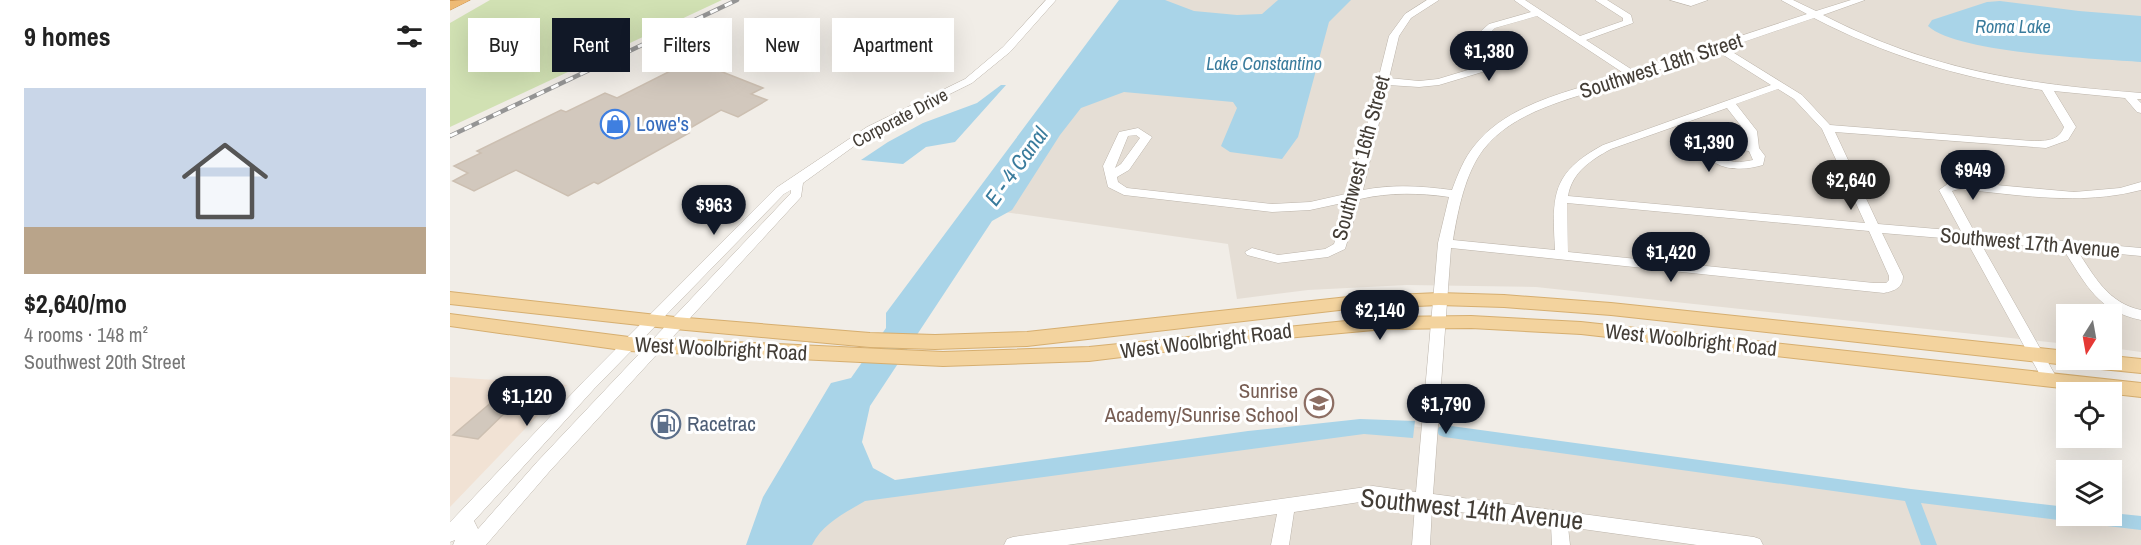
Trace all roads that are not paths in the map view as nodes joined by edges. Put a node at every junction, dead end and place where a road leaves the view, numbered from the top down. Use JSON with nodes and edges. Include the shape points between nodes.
{"nodes":[{"id":1,"x":463,"y":0,"type":"edge"},
{"id":2,"x":1051,"y":0,"type":"edge"},
{"id":3,"x":1434,"y":0,"type":"edge"},
{"id":4,"x":1519,"y":0,"type":"edge"},
{"id":5,"x":1600,"y":0,"type":"edge"},
{"id":6,"x":1675,"y":0,"type":"edge"},
{"id":7,"x":1703,"y":0,"type":"edge"},
{"id":8,"x":1786,"y":0,"type":"edge"},
{"id":9,"x":1860,"y":0,"type":"edge"},
{"id":10,"x":450,"y":6,"type":"edge"},
{"id":11,"x":1539,"y":13,"type":"junction"},
{"id":12,"x":1816,"y":15,"type":"junction"},
{"id":13,"x":1579,"y":39,"type":"junction"},
{"id":14,"x":1718,"y":47,"type":"junction"},
{"id":15,"x":1633,"y":75,"type":"junction"},
{"id":16,"x":1383,"y":81,"type":"junction"},
{"id":17,"x":1780,"y":85,"type":"junction"},
{"id":18,"x":2047,"y":89,"type":"junction"},
{"id":19,"x":2128,"y":95,"type":"junction"},
{"id":20,"x":2141,"y":96,"type":"edge"},
{"id":21,"x":1729,"y":103,"type":"junction"},
{"id":22,"x":2141,"y":110,"type":"edge"},
{"id":23,"x":1827,"y":128,"type":"junction"},
{"id":24,"x":1753,"y":148,"type":"dead end"},
{"id":25,"x":1112,"y":175,"type":"dead end"},
{"id":26,"x":797,"y":182,"type":"junction"},
{"id":27,"x":2141,"y":186,"type":"edge"},
{"id":28,"x":1355,"y":195,"type":"junction"},
{"id":29,"x":1458,"y":195,"type":"junction"},
{"id":30,"x":1560,"y":199,"type":"junction"},
{"id":31,"x":1875,"y":229,"type":"junction"},
{"id":32,"x":1970,"y":238,"type":"junction"},
{"id":33,"x":1445,"y":243,"type":"junction"},
{"id":34,"x":2068,"y":247,"type":"junction"},
{"id":35,"x":1252,"y":252,"type":"dead end"},
{"id":36,"x":2141,"y":252,"type":"edge"},
{"id":37,"x":1562,"y":256,"type":"junction"},
{"id":38,"x":450,"y":298,"type":"edge"},
{"id":39,"x":1439,"y":299,"type":"junction"},
{"id":40,"x":2141,"y":315,"type":"edge"},
{"id":41,"x":450,"y":321,"type":"edge"},
{"id":42,"x":652,"y":321,"type":"junction"},
{"id":43,"x":1437,"y":322,"type":"junction"},
{"id":44,"x":675,"y":323,"type":"junction"},
{"id":45,"x":629,"y":344,"type":"junction"},
{"id":46,"x":654,"y":346,"type":"junction"},
{"id":47,"x":2036,"y":355,"type":"junction"},
{"id":48,"x":2056,"y":357,"type":"edge"},
{"id":49,"x":2122,"y":364,"type":"edge"},
{"id":50,"x":2141,"y":366,"type":"edge"},
{"id":51,"x":2050,"y":380,"type":"junction"},
{"id":52,"x":2141,"y":390,"type":"edge"},
{"id":53,"x":1424,"y":499,"type":"junction"},
{"id":54,"x":1287,"y":504,"type":"junction"},
{"id":55,"x":1559,"y":518,"type":"junction"},
{"id":56,"x":455,"y":528,"type":"edge"},
{"id":57,"x":462,"y":545,"type":"edge"},
{"id":58,"x":475,"y":545,"type":"edge"},
{"id":59,"x":1013,"y":545,"type":"edge"},
{"id":60,"x":1280,"y":545,"type":"edge"},
{"id":61,"x":1421,"y":545,"type":"edge"},
{"id":62,"x":1561,"y":545,"type":"edge"},
{"id":63,"x":1754,"y":545,"type":"edge"}],
"edges":[{"from":1,"to":10,"type":"highway"},
{"from":2,"to":26,"type":"street","name":"Corporate Drive","via":[[1010,49],[988,68],[953,90],[874,128]]},
{"from":3,"to":16,"type":"street","name":"Southwest 16th Street","via":[[1408,16],[1397,30]]},
{"from":4,"to":11,"type":"street"},
{"from":5,"to":13,"type":"street","via":[[1628,17],[1628,23]]},
{"from":6,"to":7,"type":"street"},
{"from":8,"to":12,"type":"street"},
{"from":9,"to":12,"type":"street","name":"Southwest 18th Street"},
{"from":11,"to":13,"type":"street"},
{"from":11,"to":16,"type":"street","via":[[1486,31],[1510,54],[1505,62],[1433,83]]},
{"from":12,"to":14,"type":"street","name":"Southwest 18th Street"},
{"from":12,"to":18,"type":"street","via":[[1877,45],[1934,65]]},
{"from":13,"to":15,"type":"street"},
{"from":14,"to":15,"type":"street","name":"Southwest 18th Street"},
{"from":14,"to":17,"type":"street"},
{"from":15,"to":29,"type":"street","name":"Southwest 18th Street","via":[[1542,105],[1503,125],[1473,157]]},
{"from":16,"to":28,"type":"street","name":"Southwest 16th Street"},
{"from":17,"to":21,"type":"street"},
{"from":17,"to":23,"type":"street","via":[[1808,106]]},
{"from":18,"to":19,"type":"street"},
{"from":18,"to":23,"type":"street","via":[[2070,127],[2063,139],[2048,144]]},
{"from":19,"to":20,"type":"street"},
{"from":19,"to":22,"type":"street"},
{"from":21,"to":24,"type":"street","via":[[1751,131]]},
{"from":21,"to":30,"type":"street","via":[[1595,153],[1568,176]]},
{"from":23,"to":31,"type":"street"},
{"from":25,"to":28,"type":"street","via":[[1112,184],[1124,191],[1253,207],[1310,206]]},
{"from":26,"to":42,"type":"street","name":"Corporate Drive","via":[[780,191]]},
{"from":26,"to":44,"type":"street","name":"Corporate Drive","via":[[797,194]]},
{"from":27,"to":32,"type":"street","via":[[2122,192],[2082,195],[1952,185],[1945,194]]},
{"from":28,"to":29,"type":"street","via":[[1400,189]]},
{"from":28,"to":35,"type":"street","name":"Southwest 16th Street","via":[[1342,242],[1328,254],[1278,259]]},
{"from":29,"to":33,"type":"street","name":"Southwest 18th Street"},
{"from":30,"to":31,"type":"street","name":"Southwest 17th Avenue"},
{"from":30,"to":37,"type":"street"},
{"from":31,"to":32,"type":"street","name":"Southwest 17th Avenue"},
{"from":31,"to":37,"type":"street","via":[[1896,276],[1893,286],[1886,289]]},
{"from":32,"to":34,"type":"street","name":"Southwest 17th Avenue"},
{"from":32,"to":47,"type":"street"},
{"from":33,"to":37,"type":"street"},
{"from":33,"to":39,"type":"street","name":"Southwest 18th Street"},
{"from":34,"to":36,"type":"street","name":"Southwest 17th Avenue"},
{"from":34,"to":40,"type":"street","via":[[2106,302]]},
{"from":38,"to":42,"type":"main road","name":"West Woolbright Road"},
{"from":39,"to":43,"type":"street","name":"Southwest 18th Street"},
{"from":39,"to":44,"type":"main road","name":"West Woolbright Road","via":[[1295,307],[980,342],[870,340]]},
{"from":39,"to":47,"type":"main road","name":"West Woolbright Road","via":[[1601,308]]},
{"from":41,"to":45,"type":"main road","name":"West Woolbright Road"},
{"from":42,"to":44,"type":"main road","name":"West Woolbright Road"},
{"from":42,"to":45,"type":"street","name":"Corporate Drive"},
{"from":43,"to":46,"type":"main road","name":"West Woolbright Road","via":[[1353,325],[1113,352],[991,359]]},
{"from":43,"to":51,"type":"main road","name":"West Woolbright Road","via":[[1581,328]]},
{"from":43,"to":53,"type":"street","name":"Southwest 18th Street"},
{"from":44,"to":46,"type":"street","name":"Corporate Drive"},
{"from":45,"to":46,"type":"main road","name":"West Woolbright Road"},
{"from":45,"to":56,"type":"street","name":"Corporate Drive"},
{"from":46,"to":58,"type":"street","name":"Corporate Drive"},
{"from":47,"to":48,"type":"main road","name":"West Woolbright Road"},
{"from":47,"to":51,"type":"street"},
{"from":49,"to":50,"type":"main road"},
{"from":51,"to":52,"type":"main road","name":"West Woolbright Road"},
{"from":53,"to":54,"type":"street","name":"Southwest 14th Avenue","via":[[1361,493]]},
{"from":53,"to":55,"type":"street","name":"Southwest 14th Avenue"},
{"from":53,"to":61,"type":"street","name":"Southwest 18th Street"},
{"from":54,"to":59,"type":"street","name":"Southwest 14th Avenue"},
{"from":54,"to":60,"type":"street"},
{"from":55,"to":62,"type":"street"},
{"from":55,"to":63,"type":"street","name":"Southwest 14th Avenue"},
{"from":56,"to":57,"type":"street","via":[[467,525],[469,529]]}]}
